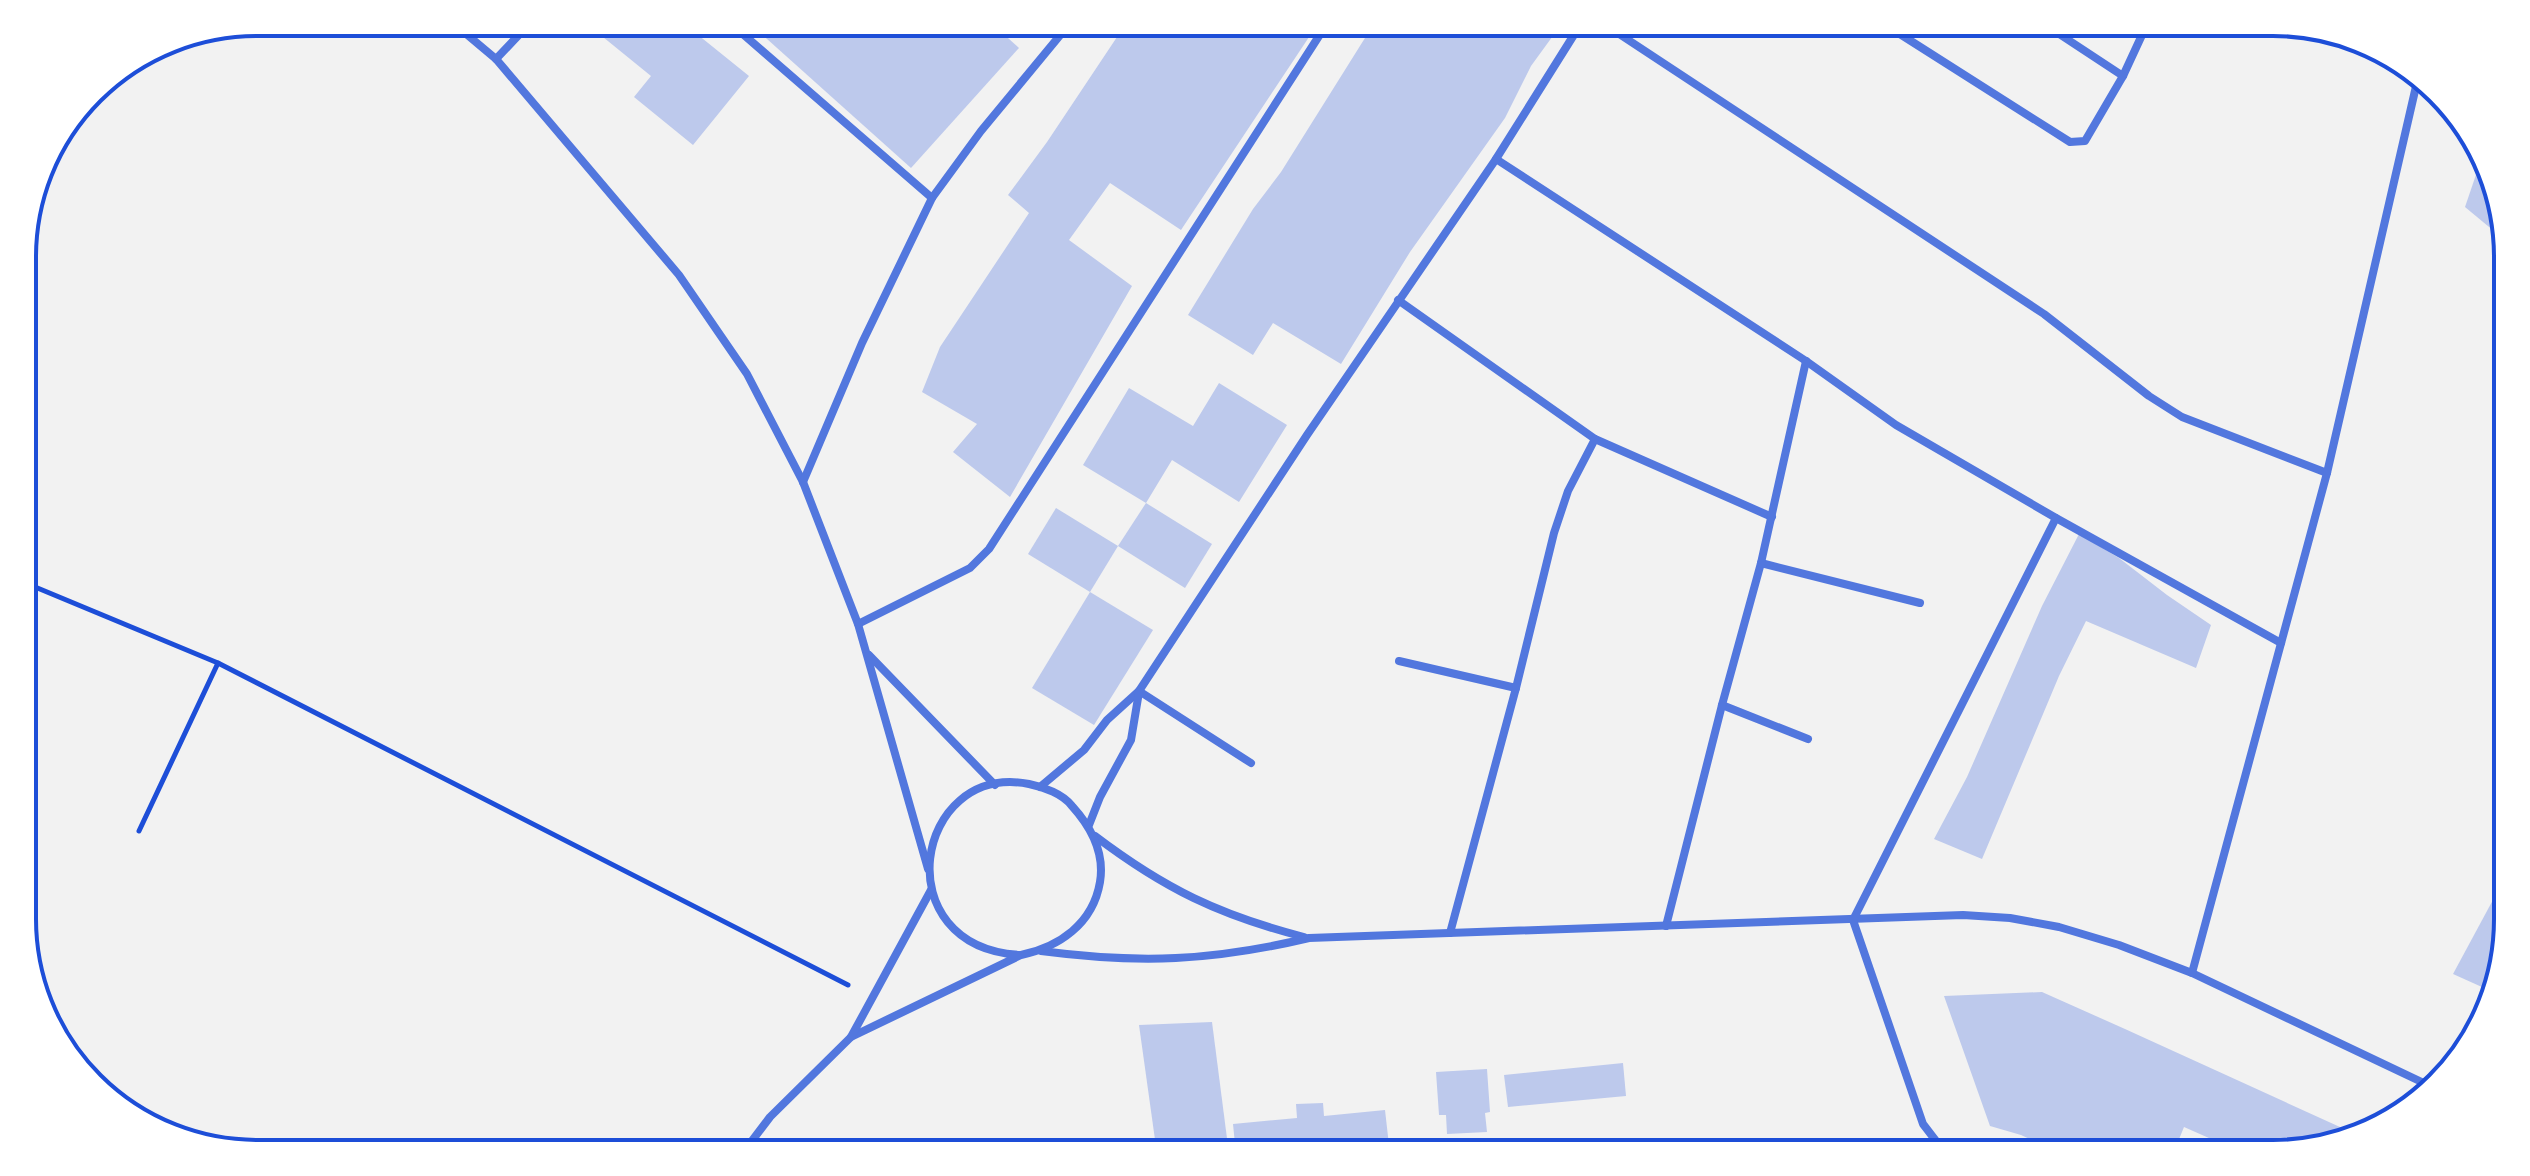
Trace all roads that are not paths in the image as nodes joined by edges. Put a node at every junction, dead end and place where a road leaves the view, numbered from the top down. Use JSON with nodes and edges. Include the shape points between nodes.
{"nodes":[{"id":1,"x":469,"y":36,"type":"edge"},
{"id":2,"x":518,"y":36,"type":"edge"},
{"id":3,"x":745,"y":36,"type":"edge"},
{"id":4,"x":1059,"y":36,"type":"edge"},
{"id":5,"x":1319,"y":36,"type":"edge"},
{"id":6,"x":1573,"y":36,"type":"edge"},
{"id":7,"x":1622,"y":36,"type":"edge"},
{"id":8,"x":1903,"y":36,"type":"edge"},
{"id":9,"x":2062,"y":36,"type":"edge"},
{"id":10,"x":2142,"y":36,"type":"edge"},
{"id":11,"x":496,"y":59,"type":"junction"},
{"id":12,"x":2123,"y":76,"type":"junction"},
{"id":13,"x":2415,"y":89,"type":"edge"},
{"id":14,"x":1496,"y":159,"type":"junction"},
{"id":15,"x":932,"y":198,"type":"junction"},
{"id":16,"x":1398,"y":300,"type":"junction"},
{"id":17,"x":1806,"y":361,"type":"junction"},
{"id":18,"x":1595,"y":439,"type":"junction"},
{"id":19,"x":2327,"y":473,"type":"junction"},
{"id":20,"x":803,"y":482,"type":"junction"},
{"id":21,"x":1772,"y":517,"type":"junction"},
{"id":22,"x":2056,"y":518,"type":"junction"},
{"id":23,"x":1761,"y":563,"type":"junction"},
{"id":24,"x":1920,"y":603,"type":"dead end"},
{"id":25,"x":858,"y":624,"type":"junction"},
{"id":26,"x":2281,"y":643,"type":"junction"},
{"id":27,"x":868,"y":654,"type":"junction"},
{"id":28,"x":1399,"y":661,"type":"dead end"},
{"id":29,"x":1516,"y":688,"type":"junction"},
{"id":30,"x":1139,"y":691,"type":"junction"},
{"id":31,"x":1722,"y":705,"type":"junction"},
{"id":32,"x":1808,"y":739,"type":"dead end"},
{"id":33,"x":1251,"y":763,"type":"dead end"},
{"id":34,"x":995,"y":785,"type":"junction"},
{"id":35,"x":1040,"y":787,"type":"junction"},
{"id":36,"x":1089,"y":825,"type":"junction"},
{"id":37,"x":1094,"y":836,"type":"junction"},
{"id":38,"x":928,"y":869,"type":"junction"},
{"id":39,"x":931,"y":890,"type":"junction"},
{"id":40,"x":1853,"y":920,"type":"junction"},
{"id":41,"x":1666,"y":926,"type":"junction"},
{"id":42,"x":1450,"y":933,"type":"junction"},
{"id":43,"x":1309,"y":938,"type":"junction"},
{"id":44,"x":1041,"y":951,"type":"junction"},
{"id":45,"x":1021,"y":955,"type":"junction"},
{"id":46,"x":2192,"y":973,"type":"junction"},
{"id":47,"x":851,"y":1037,"type":"junction"},
{"id":48,"x":2422,"y":1082,"type":"edge"},
{"id":49,"x":753,"y":1140,"type":"edge"},
{"id":50,"x":1935,"y":1140,"type":"edge"}],
"edges":[{"from":1,"to":11,"type":"street"},
{"from":2,"to":11,"type":"street"},
{"from":3,"to":15,"type":"street"},
{"from":4,"to":15,"type":"street"},
{"from":5,"to":25,"type":"street","via":[[989,549],[970,568]]},
{"from":6,"to":14,"type":"street"},
{"from":7,"to":19,"type":"street","via":[[2044,314],[2182,417]]},
{"from":8,"to":12,"type":"street","via":[[2070,142],[2085,141]]},
{"from":9,"to":12,"type":"street"},
{"from":10,"to":12,"type":"street"},
{"from":11,"to":20,"type":"street","via":[[679,275],[747,374]]},
{"from":13,"to":19,"type":"street"},
{"from":14,"to":16,"type":"street"},
{"from":14,"to":17,"type":"street"},
{"from":15,"to":20,"type":"street"},
{"from":16,"to":18,"type":"street"},
{"from":16,"to":30,"type":"street"},
{"from":17,"to":21,"type":"street"},
{"from":17,"to":22,"type":"street","via":[[1896,425]]},
{"from":18,"to":21,"type":"street"},
{"from":18,"to":29,"type":"street","via":[[1554,533]]},
{"from":19,"to":26,"type":"street"},
{"from":20,"to":25,"type":"street"},
{"from":21,"to":23,"type":"street"},
{"from":22,"to":26,"type":"street"},
{"from":22,"to":40,"type":"street"},
{"from":23,"to":24,"type":"street"},
{"from":23,"to":31,"type":"street"},
{"from":25,"to":27,"type":"street"},
{"from":26,"to":46,"type":"street"},
{"from":27,"to":34,"type":"street"},
{"from":27,"to":38,"type":"street"},
{"from":28,"to":29,"type":"street"},
{"from":29,"to":42,"type":"street"},
{"from":30,"to":33,"type":"street"},
{"from":30,"to":35,"type":"street","via":[[1084,750]]},
{"from":30,"to":36,"type":"street","via":[[1131,740]]},
{"from":31,"to":32,"type":"street"},
{"from":31,"to":41,"type":"street"},
{"from":34,"to":35,"type":"street","via":[[1018,782]]},
{"from":34,"to":38,"type":"street","via":[[954,806],[940,824]]},
{"from":35,"to":36,"type":"street","via":[[1068,801]]},
{"from":36,"to":37,"type":"street"},
{"from":37,"to":43,"type":"street","via":[[1173,890],[1262,926]]},
{"from":37,"to":44,"type":"street","via":[[1100,882],[1093,905],[1071,933]]},
{"from":38,"to":39,"type":"street"},
{"from":39,"to":45,"type":"street","via":[[938,908],[964,938],[1001,954]]},
{"from":39,"to":47,"type":"street"},
{"from":40,"to":41,"type":"street"},
{"from":40,"to":46,"type":"street","via":[[2010,918],[2119,945]]},
{"from":40,"to":50,"type":"street","via":[[1923,1124]]},
{"from":41,"to":42,"type":"street"},
{"from":42,"to":43,"type":"street"},
{"from":43,"to":44,"type":"street","via":[[1203,958],[1095,958]]},
{"from":44,"to":45,"type":"street"},
{"from":45,"to":47,"type":"street"},
{"from":46,"to":48,"type":"street"},
{"from":47,"to":49,"type":"street"}]}
